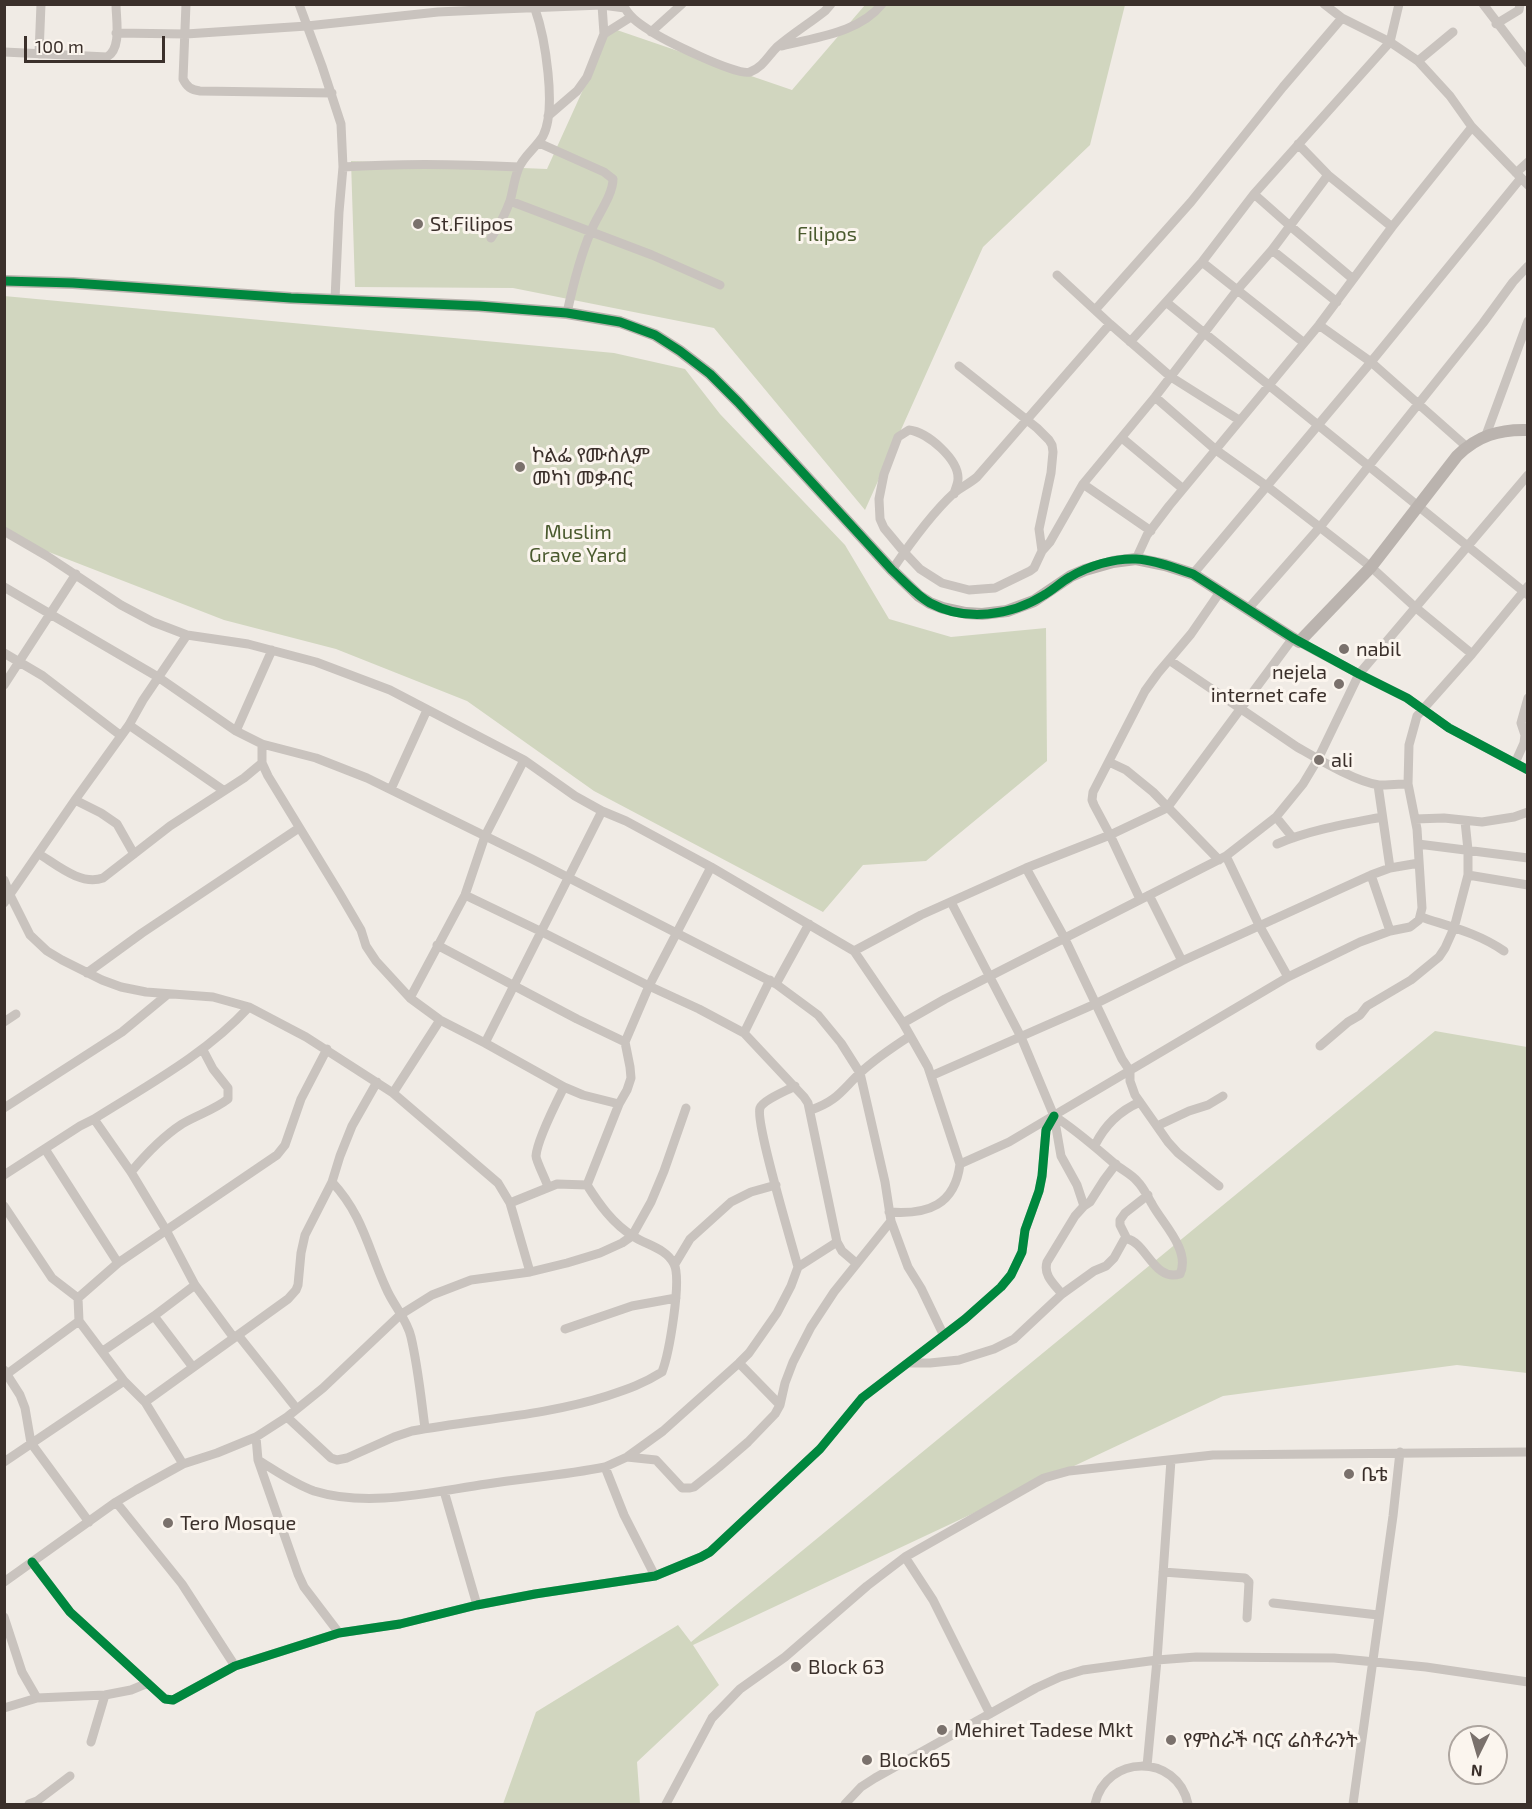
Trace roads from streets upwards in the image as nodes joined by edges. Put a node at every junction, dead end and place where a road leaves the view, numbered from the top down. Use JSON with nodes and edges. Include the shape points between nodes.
{"nodes":[{"id":1,"x":41,"y":4,"type":"edge"},
{"id":2,"x":116,"y":4,"type":"edge"},
{"id":3,"x":186,"y":4,"type":"edge"},
{"id":4,"x":299,"y":4,"type":"edge"},
{"id":5,"x":681,"y":4,"type":"edge"},
{"id":6,"x":831,"y":4,"type":"edge"},
{"id":7,"x":882,"y":4,"type":"edge"},
{"id":8,"x":1324,"y":4,"type":"edge"},
{"id":9,"x":1399,"y":4,"type":"edge"},
{"id":10,"x":1483,"y":4,"type":"edge"},
{"id":11,"x":1520,"y":4,"type":"edge"},
{"id":12,"x":602,"y":5,"type":"edge"},
{"id":13,"x":501,"y":7,"type":"edge"},
{"id":14,"x":624,"y":7,"type":"edge"},
{"id":15,"x":437,"y":8,"type":"edge"},
{"id":16,"x":535,"y":9,"type":"junction"},
{"id":17,"x":631,"y":17,"type":"junction"},
{"id":18,"x":1342,"y":18,"type":"junction"},
{"id":19,"x":1496,"y":24,"type":"junction"},
{"id":20,"x":307,"y":26,"type":"junction"},
{"id":21,"x":651,"y":32,"type":"junction"},
{"id":22,"x":1454,"y":32,"type":"dead end"},
{"id":23,"x":116,"y":33,"type":"junction"},
{"id":24,"x":186,"y":34,"type":"junction"},
{"id":25,"x":604,"y":34,"type":"junction"},
{"id":26,"x":1390,"y":42,"type":"junction"},
{"id":27,"x":777,"y":48,"type":"junction"},
{"id":28,"x":4,"y":52,"type":"edge"},
{"id":29,"x":39,"y":54,"type":"junction"},
{"id":30,"x":1418,"y":61,"type":"junction"},
{"id":31,"x":1527,"y":63,"type":"edge"},
{"id":32,"x":332,"y":93,"type":"junction"},
{"id":33,"x":548,"y":116,"type":"junction"},
{"id":34,"x":1472,"y":127,"type":"junction"},
{"id":35,"x":539,"y":143,"type":"junction"},
{"id":36,"x":1298,"y":144,"type":"junction"},
{"id":37,"x":1527,"y":162,"type":"edge"},
{"id":38,"x":344,"y":167,"type":"junction"},
{"id":39,"x":519,"y":167,"type":"junction"},
{"id":40,"x":1328,"y":175,"type":"junction"},
{"id":41,"x":1521,"y":178,"type":"edge"},
{"id":42,"x":1254,"y":194,"type":"junction"},
{"id":43,"x":510,"y":201,"type":"junction"},
{"id":44,"x":1289,"y":225,"type":"junction"},
{"id":45,"x":1392,"y":227,"type":"junction"},
{"id":46,"x":591,"y":232,"type":"junction"},
{"id":47,"x":491,"y":238,"type":"dead end"},
{"id":48,"x":1272,"y":250,"type":"junction"},
{"id":49,"x":1202,"y":262,"type":"junction"},
{"id":50,"x":1527,"y":266,"type":"edge"},
{"id":51,"x":1057,"y":275,"type":"dead end"},
{"id":52,"x":1353,"y":279,"type":"junction"},
{"id":53,"x":4,"y":281,"type":"edge"},
{"id":54,"x":720,"y":285,"type":"dead end"},
{"id":55,"x":1238,"y":289,"type":"junction"},
{"id":56,"x":336,"y":299,"type":"junction"},
{"id":57,"x":1166,"y":302,"type":"junction"},
{"id":58,"x":1337,"y":302,"type":"junction"},
{"id":59,"x":1095,"y":310,"type":"junction"},
{"id":60,"x":567,"y":313,"type":"junction"},
{"id":61,"x":1527,"y":321,"type":"edge"},
{"id":62,"x":1110,"y":324,"type":"junction"},
{"id":63,"x":1320,"y":325,"type":"junction"},
{"id":64,"x":1204,"y":333,"type":"junction"},
{"id":65,"x":1130,"y":342,"type":"junction"},
{"id":66,"x":1303,"y":342,"type":"junction"},
{"id":67,"x":1371,"y":363,"type":"junction"},
{"id":68,"x":959,"y":366,"type":"dead end"},
{"id":69,"x":1171,"y":377,"type":"junction"},
{"id":70,"x":1270,"y":386,"type":"junction"},
{"id":71,"x":1155,"y":397,"type":"junction"},
{"id":72,"x":1418,"y":405,"type":"junction"},
{"id":73,"x":1026,"y":420,"type":"junction"},
{"id":74,"x":1239,"y":420,"type":"junction"},
{"id":75,"x":1320,"y":425,"type":"junction"},
{"id":76,"x":1527,"y":430,"type":"edge"},
{"id":77,"x":1486,"y":435,"type":"junction"},
{"id":78,"x":1122,"y":438,"type":"junction"},
{"id":79,"x":1467,"y":447,"type":"junction"},
{"id":80,"x":1216,"y":450,"type":"junction"},
{"id":81,"x":1368,"y":466,"type":"junction"},
{"id":82,"x":1527,"y":475,"type":"edge"},
{"id":83,"x":1083,"y":484,"type":"junction"},
{"id":84,"x":1268,"y":487,"type":"junction"},
{"id":85,"x":1182,"y":488,"type":"junction"},
{"id":86,"x":954,"y":494,"type":"junction"},
{"id":87,"x":1418,"y":507,"type":"junction"},
{"id":88,"x":1320,"y":527,"type":"junction"},
{"id":89,"x":4,"y":531,"type":"edge"},
{"id":90,"x":1151,"y":531,"type":"junction"},
{"id":91,"x":1467,"y":546,"type":"junction"},
{"id":92,"x":1042,"y":551,"type":"junction"},
{"id":93,"x":904,"y":552,"type":"junction"},
{"id":94,"x":1136,"y":559,"type":"junction"},
{"id":95,"x":1371,"y":567,"type":"junction"},
{"id":96,"x":892,"y":570,"type":"junction"},
{"id":97,"x":76,"y":574,"type":"junction"},
{"id":98,"x":1193,"y":574,"type":"junction"},
{"id":99,"x":4,"y":587,"type":"edge"},
{"id":100,"x":1526,"y":591,"type":"edge"},
{"id":101,"x":1220,"y":592,"type":"junction"},
{"id":102,"x":1415,"y":607,"type":"junction"},
{"id":103,"x":1248,"y":609,"type":"junction"},
{"id":104,"x":51,"y":614,"type":"junction"},
{"id":105,"x":187,"y":635,"type":"junction"},
{"id":106,"x":1296,"y":640,"type":"junction"},
{"id":107,"x":272,"y":650,"type":"junction"},
{"id":108,"x":4,"y":653,"type":"edge"},
{"id":109,"x":1472,"y":654,"type":"junction"},
{"id":110,"x":1169,"y":660,"type":"junction"},
{"id":111,"x":20,"y":662,"type":"junction"},
{"id":112,"x":1359,"y":674,"type":"junction"},
{"id":113,"x":158,"y":677,"type":"junction"},
{"id":114,"x":4,"y":685,"type":"edge"},
{"id":115,"x":1527,"y":698,"type":"edge"},
{"id":116,"x":1242,"y":709,"type":"junction"},
{"id":117,"x":1423,"y":709,"type":"junction"},
{"id":118,"x":427,"y":710,"type":"junction"},
{"id":119,"x":129,"y":725,"type":"junction"},
{"id":120,"x":236,"y":730,"type":"junction"},
{"id":121,"x":120,"y":735,"type":"junction"},
{"id":122,"x":262,"y":744,"type":"junction"},
{"id":123,"x":1318,"y":759,"type":"junction"},
{"id":124,"x":524,"y":760,"type":"junction"},
{"id":125,"x":1109,"y":762,"type":"junction"},
{"id":126,"x":262,"y":763,"type":"junction"},
{"id":127,"x":1515,"y":764,"type":"junction"},
{"id":128,"x":1527,"y":770,"type":"edge"},
{"id":129,"x":1408,"y":784,"type":"junction"},
{"id":130,"x":1378,"y":785,"type":"junction"},
{"id":131,"x":390,"y":789,"type":"junction"},
{"id":132,"x":223,"y":790,"type":"junction"},
{"id":133,"x":75,"y":800,"type":"junction"},
{"id":134,"x":1167,"y":807,"type":"junction"},
{"id":135,"x":602,"y":811,"type":"junction"},
{"id":136,"x":1527,"y":812,"type":"edge"},
{"id":137,"x":1276,"y":817,"type":"junction"},
{"id":138,"x":1382,"y":818,"type":"junction"},
{"id":139,"x":1415,"y":819,"type":"junction"},
{"id":140,"x":1466,"y":821,"type":"junction"},
{"id":141,"x":299,"y":828,"type":"junction"},
{"id":142,"x":1110,"y":835,"type":"junction"},
{"id":143,"x":485,"y":837,"type":"junction"},
{"id":144,"x":1293,"y":838,"type":"junction"},
{"id":145,"x":1277,"y":844,"type":"dead end"},
{"id":146,"x":1418,"y":844,"type":"junction"},
{"id":147,"x":1468,"y":850,"type":"junction"},
{"id":148,"x":39,"y":854,"type":"junction"},
{"id":149,"x":134,"y":854,"type":"junction"},
{"id":150,"x":1222,"y":858,"type":"junction"},
{"id":151,"x":1527,"y":858,"type":"edge"},
{"id":152,"x":1419,"y":863,"type":"junction"},
{"id":153,"x":711,"y":867,"type":"junction"},
{"id":154,"x":1026,"y":868,"type":"junction"},
{"id":155,"x":1390,"y":868,"type":"junction"},
{"id":156,"x":1371,"y":875,"type":"junction"},
{"id":157,"x":1468,"y":875,"type":"junction"},
{"id":158,"x":568,"y":877,"type":"junction"},
{"id":159,"x":4,"y":880,"type":"edge"},
{"id":160,"x":1527,"y":885,"type":"edge"},
{"id":161,"x":465,"y":895,"type":"junction"},
{"id":162,"x":1144,"y":897,"type":"junction"},
{"id":163,"x":7,"y":899,"type":"edge"},
{"id":164,"x":951,"y":902,"type":"junction"},
{"id":165,"x":1421,"y":917,"type":"junction"},
{"id":166,"x":809,"y":924,"type":"junction"},
{"id":167,"x":1259,"y":925,"type":"junction"},
{"id":168,"x":1454,"y":927,"type":"junction"},
{"id":169,"x":540,"y":931,"type":"junction"},
{"id":170,"x":1390,"y":931,"type":"junction"},
{"id":171,"x":676,"y":933,"type":"junction"},
{"id":172,"x":1064,"y":937,"type":"junction"},
{"id":173,"x":437,"y":945,"type":"junction"},
{"id":174,"x":854,"y":951,"type":"junction"},
{"id":175,"x":1504,"y":951,"type":"dead end"},
{"id":176,"x":1182,"y":960,"type":"junction"},
{"id":177,"x":87,"y":973,"type":"junction"},
{"id":178,"x":990,"y":976,"type":"junction"},
{"id":179,"x":1288,"y":977,"type":"junction"},
{"id":180,"x":773,"y":982,"type":"junction"},
{"id":181,"x":513,"y":986,"type":"junction"},
{"id":182,"x":649,"y":986,"type":"junction"},
{"id":183,"x":168,"y":994,"type":"junction"},
{"id":184,"x":410,"y":998,"type":"junction"},
{"id":185,"x":1095,"y":1004,"type":"junction"},
{"id":186,"x":249,"y":1007,"type":"junction"},
{"id":187,"x":16,"y":1014,"type":"dead end"},
{"id":188,"x":440,"y":1020,"type":"junction"},
{"id":189,"x":4,"y":1022,"type":"edge"},
{"id":190,"x":903,"y":1023,"type":"junction"},
{"id":191,"x":744,"y":1034,"type":"junction"},
{"id":192,"x":910,"y":1036,"type":"junction"},
{"id":193,"x":1021,"y":1037,"type":"junction"},
{"id":194,"x":485,"y":1042,"type":"junction"},
{"id":195,"x":625,"y":1042,"type":"junction"},
{"id":196,"x":1320,"y":1046,"type":"dead end"},
{"id":197,"x":327,"y":1049,"type":"junction"},
{"id":198,"x":203,"y":1050,"type":"junction"},
{"id":199,"x":1130,"y":1071,"type":"junction"},
{"id":200,"x":860,"y":1073,"type":"junction"},
{"id":201,"x":931,"y":1077,"type":"junction"},
{"id":202,"x":377,"y":1082,"type":"junction"},
{"id":203,"x":795,"y":1086,"type":"junction"},
{"id":204,"x":564,"y":1087,"type":"junction"},
{"id":205,"x":393,"y":1093,"type":"junction"},
{"id":206,"x":1223,"y":1096,"type":"dead end"},
{"id":207,"x":1140,"y":1102,"type":"junction"},
{"id":208,"x":619,"y":1104,"type":"junction"},
{"id":209,"x":4,"y":1108,"type":"edge"},
{"id":210,"x":686,"y":1108,"type":"dead end"},
{"id":211,"x":811,"y":1110,"type":"junction"},
{"id":212,"x":1054,"y":1116,"type":"junction"},
{"id":213,"x":94,"y":1119,"type":"junction"},
{"id":214,"x":1157,"y":1126,"type":"junction"},
{"id":215,"x":1095,"y":1145,"type":"junction"},
{"id":216,"x":45,"y":1149,"type":"junction"},
{"id":217,"x":960,"y":1164,"type":"junction"},
{"id":218,"x":1116,"y":1164,"type":"junction"},
{"id":219,"x":130,"y":1172,"type":"junction"},
{"id":220,"x":4,"y":1175,"type":"edge"},
{"id":221,"x":332,"y":1182,"type":"junction"},
{"id":222,"x":587,"y":1185,"type":"junction"},
{"id":223,"x":776,"y":1185,"type":"junction"},
{"id":224,"x":1219,"y":1186,"type":"dead end"},
{"id":225,"x":548,"y":1187,"type":"junction"},
{"id":226,"x":1148,"y":1195,"type":"junction"},
{"id":227,"x":510,"y":1203,"type":"junction"},
{"id":228,"x":4,"y":1206,"type":"edge"},
{"id":229,"x":1084,"y":1206,"type":"junction"},
{"id":230,"x":890,"y":1217,"type":"junction"},
{"id":231,"x":166,"y":1230,"type":"junction"},
{"id":232,"x":632,"y":1236,"type":"junction"},
{"id":233,"x":1127,"y":1239,"type":"junction"},
{"id":234,"x":837,"y":1242,"type":"junction"},
{"id":235,"x":118,"y":1263,"type":"junction"},
{"id":236,"x":856,"y":1263,"type":"junction"},
{"id":237,"x":675,"y":1264,"type":"junction"},
{"id":238,"x":798,"y":1267,"type":"junction"},
{"id":239,"x":530,"y":1272,"type":"junction"},
{"id":240,"x":195,"y":1285,"type":"junction"},
{"id":241,"x":1062,"y":1294,"type":"junction"},
{"id":242,"x":78,"y":1298,"type":"junction"},
{"id":243,"x":676,"y":1298,"type":"junction"},
{"id":244,"x":400,"y":1315,"type":"junction"},
{"id":245,"x":154,"y":1316,"type":"junction"},
{"id":246,"x":80,"y":1321,"type":"junction"},
{"id":247,"x":565,"y":1329,"type":"dead end"},
{"id":248,"x":236,"y":1336,"type":"junction"},
{"id":249,"x":944,"y":1336,"type":"junction"},
{"id":250,"x":103,"y":1351,"type":"junction"},
{"id":251,"x":739,"y":1363,"type":"junction"},
{"id":252,"x":910,"y":1363,"type":"junction"},
{"id":253,"x":192,"y":1366,"type":"junction"},
{"id":254,"x":6,"y":1372,"type":"edge"},
{"id":255,"x":124,"y":1381,"type":"junction"},
{"id":256,"x":145,"y":1402,"type":"junction"},
{"id":257,"x":780,"y":1405,"type":"junction"},
{"id":258,"x":297,"y":1409,"type":"junction"},
{"id":259,"x":287,"y":1417,"type":"junction"},
{"id":260,"x":425,"y":1428,"type":"junction"},
{"id":261,"x":256,"y":1437,"type":"junction"},
{"id":262,"x":31,"y":1443,"type":"junction"},
{"id":263,"x":1400,"y":1452,"type":"junction"},
{"id":264,"x":1527,"y":1452,"type":"edge"},
{"id":265,"x":627,"y":1457,"type":"junction"},
{"id":266,"x":258,"y":1460,"type":"junction"},
{"id":267,"x":1171,"y":1460,"type":"junction"},
{"id":268,"x":4,"y":1462,"type":"edge"},
{"id":269,"x":183,"y":1464,"type":"junction"},
{"id":270,"x":605,"y":1467,"type":"junction"},
{"id":271,"x":444,"y":1491,"type":"junction"},
{"id":272,"x":116,"y":1502,"type":"junction"},
{"id":273,"x":89,"y":1522,"type":"junction"},
{"id":274,"x":905,"y":1557,"type":"junction"},
{"id":275,"x":32,"y":1562,"type":"junction"},
{"id":276,"x":1163,"y":1572,"type":"junction"},
{"id":277,"x":655,"y":1576,"type":"junction"},
{"id":278,"x":4,"y":1582,"type":"edge"},
{"id":279,"x":1273,"y":1603,"type":"dead end"},
{"id":280,"x":477,"y":1605,"type":"junction"},
{"id":281,"x":1378,"y":1615,"type":"junction"},
{"id":282,"x":4,"y":1617,"type":"edge"},
{"id":283,"x":1247,"y":1618,"type":"dead end"},
{"id":284,"x":339,"y":1633,"type":"junction"},
{"id":285,"x":1157,"y":1660,"type":"junction"},
{"id":286,"x":1373,"y":1662,"type":"junction"},
{"id":287,"x":235,"y":1666,"type":"junction"},
{"id":288,"x":1527,"y":1682,"type":"edge"},
{"id":289,"x":148,"y":1683,"type":"junction"},
{"id":290,"x":105,"y":1695,"type":"junction"},
{"id":291,"x":37,"y":1698,"type":"junction"},
{"id":292,"x":4,"y":1708,"type":"edge"},
{"id":293,"x":990,"y":1713,"type":"junction"},
{"id":294,"x":91,"y":1742,"type":"dead end"},
{"id":295,"x":1147,"y":1766,"type":"junction"},
{"id":296,"x":70,"y":1776,"type":"dead end"},
{"id":297,"x":29,"y":1804,"type":"edge"},
{"id":298,"x":666,"y":1804,"type":"edge"},
{"id":299,"x":845,"y":1804,"type":"edge"},
{"id":300,"x":1095,"y":1804,"type":"edge"},
{"id":301,"x":1188,"y":1804,"type":"edge"},
{"id":302,"x":1353,"y":1804,"type":"edge"}],
"edges":[{"from":1,"to":29,"type":"street"},
{"from":2,"to":23,"type":"street"},
{"from":3,"to":24,"type":"street"},
{"from":4,"to":20,"type":"street"},
{"from":5,"to":21,"type":"street"},
{"from":6,"to":27,"type":"street"},
{"from":7,"to":27,"type":"street","via":[[859,24]]},
{"from":8,"to":18,"type":"street"},
{"from":9,"to":26,"type":"street"},
{"from":10,"to":19,"type":"street"},
{"from":11,"to":19,"type":"street","via":[[1519,10]]},
{"from":12,"to":14,"type":"street"},
{"from":12,"to":16,"type":"street"},
{"from":12,"to":25,"type":"street"},
{"from":13,"to":15,"type":"street"},
{"from":13,"to":16,"type":"street"},
{"from":14,"to":17,"type":"street"},
{"from":15,"to":20,"type":"street"},
{"from":16,"to":33,"type":"street","via":[[545,43]]},
{"from":17,"to":21,"type":"street"},
{"from":17,"to":25,"type":"street"},
{"from":18,"to":26,"type":"street"},
{"from":18,"to":59,"type":"street","via":[[1191,202]]},
{"from":19,"to":31,"type":"street"},
{"from":20,"to":24,"type":"street"},
{"from":20,"to":32,"type":"street"},
{"from":21,"to":27,"type":"street","via":[[744,73],[762,65]]},
{"from":22,"to":30,"type":"street"},
{"from":23,"to":24,"type":"street"},
{"from":23,"to":29,"type":"street","via":[[115,48],[107,57]]},
{"from":24,"to":32,"type":"street","via":[[183,79],[190,88]]},
{"from":25,"to":33,"type":"street","via":[[587,77]]},
{"from":26,"to":30,"type":"street"},
{"from":26,"to":36,"type":"street"},
{"from":28,"to":29,"type":"street"},
{"from":30,"to":34,"type":"street"},
{"from":32,"to":38,"type":"street","via":[[341,124]]},
{"from":33,"to":35,"type":"street"},
{"from":34,"to":41,"type":"street"},
{"from":34,"to":45,"type":"street"},
{"from":35,"to":39,"type":"street"},
{"from":35,"to":46,"type":"street","via":[[613,179]]},
{"from":36,"to":40,"type":"street"},
{"from":36,"to":42,"type":"street"},
{"from":37,"to":41,"type":"street"},
{"from":38,"to":39,"type":"street"},
{"from":38,"to":56,"type":"street"},
{"from":39,"to":43,"type":"street"},
{"from":40,"to":44,"type":"street"},
{"from":40,"to":45,"type":"street"},
{"from":41,"to":67,"type":"street"},
{"from":42,"to":44,"type":"street"},
{"from":42,"to":49,"type":"street"},
{"from":43,"to":46,"type":"street"},
{"from":43,"to":47,"type":"street"},
{"from":44,"to":48,"type":"street"},
{"from":44,"to":52,"type":"street"},
{"from":45,"to":52,"type":"street"},
{"from":46,"to":54,"type":"street"},
{"from":46,"to":60,"type":"street"},
{"from":48,"to":55,"type":"street"},
{"from":48,"to":58,"type":"street"},
{"from":49,"to":55,"type":"street"},
{"from":49,"to":57,"type":"street"},
{"from":50,"to":72,"type":"street"},
{"from":51,"to":59,"type":"street"},
{"from":52,"to":58,"type":"street"},
{"from":53,"to":56,"type":"street"},
{"from":55,"to":64,"type":"street"},
{"from":55,"to":66,"type":"street"},
{"from":56,"to":60,"type":"street"},
{"from":57,"to":64,"type":"street"},
{"from":57,"to":65,"type":"street"},
{"from":58,"to":63,"type":"street"},
{"from":59,"to":62,"type":"street"},
{"from":60,"to":96,"type":"street","via":[[641,329],[696,363],[738,402]]},
{"from":61,"to":77,"type":"street"},
{"from":62,"to":65,"type":"street"},
{"from":62,"to":73,"type":"street"},
{"from":63,"to":66,"type":"street"},
{"from":63,"to":67,"type":"street"},
{"from":64,"to":69,"type":"street"},
{"from":64,"to":70,"type":"street"},
{"from":65,"to":69,"type":"street"},
{"from":66,"to":70,"type":"street"},
{"from":67,"to":72,"type":"street"},
{"from":67,"to":75,"type":"street"},
{"from":68,"to":73,"type":"street"},
{"from":69,"to":71,"type":"street"},
{"from":69,"to":74,"type":"street"},
{"from":70,"to":74,"type":"street"},
{"from":70,"to":75,"type":"street"},
{"from":71,"to":78,"type":"street"},
{"from":71,"to":80,"type":"street"},
{"from":72,"to":79,"type":"street"},
{"from":72,"to":81,"type":"street"},
{"from":73,"to":86,"type":"street","via":[[978,477]]},
{"from":73,"to":92,"type":"street","via":[[1049,440],[1053,452],[1039,529]]},
{"from":74,"to":80,"type":"street"},
{"from":75,"to":81,"type":"street"},
{"from":75,"to":84,"type":"street"},
{"from":76,"to":77,"type":"street"},
{"from":77,"to":79,"type":"street"},
{"from":78,"to":83,"type":"street"},
{"from":78,"to":85,"type":"street"},
{"from":79,"to":87,"type":"street"},
{"from":80,"to":84,"type":"street"},
{"from":80,"to":85,"type":"street"},
{"from":81,"to":87,"type":"street"},
{"from":81,"to":88,"type":"street"},
{"from":82,"to":91,"type":"street"},
{"from":83,"to":90,"type":"street"},
{"from":83,"to":92,"type":"street"},
{"from":84,"to":88,"type":"street"},
{"from":84,"to":98,"type":"street"},
{"from":85,"to":90,"type":"street"},
{"from":86,"to":93,"type":"street"},
{"from":86,"to":93,"type":"street","via":[[958,480],[954,461],[915,430],[898,437],[880,486],[879,511],[884,528]]},
{"from":87,"to":91,"type":"street"},
{"from":87,"to":95,"type":"street"},
{"from":88,"to":95,"type":"street"},
{"from":88,"to":103,"type":"street"},
{"from":89,"to":97,"type":"street"},
{"from":90,"to":94,"type":"street"},
{"from":91,"to":100,"type":"street"},
{"from":91,"to":102,"type":"street"},
{"from":92,"to":93,"type":"street","via":[[1030,571],[995,588],[969,590],[942,583],[920,570]]},
{"from":93,"to":96,"type":"street"},
{"from":94,"to":96,"type":"street","via":[[1085,570],[1022,607],[982,614],[953,611],[930,603]]},
{"from":94,"to":98,"type":"street"},
{"from":95,"to":102,"type":"street"},
{"from":95,"to":106,"type":"street"},
{"from":97,"to":104,"type":"street"},
{"from":97,"to":105,"type":"street","via":[[136,613]]},
{"from":98,"to":101,"type":"street"},
{"from":99,"to":104,"type":"street"},
{"from":100,"to":109,"type":"street"},
{"from":101,"to":103,"type":"street"},
{"from":101,"to":110,"type":"street"},
{"from":102,"to":109,"type":"street"},
{"from":102,"to":112,"type":"street"},
{"from":103,"to":106,"type":"street"},
{"from":104,"to":111,"type":"street"},
{"from":104,"to":113,"type":"street"},
{"from":105,"to":107,"type":"street"},
{"from":105,"to":113,"type":"street"},
{"from":106,"to":112,"type":"street"},
{"from":106,"to":116,"type":"street"},
{"from":107,"to":118,"type":"street","via":[[364,679]]},
{"from":107,"to":120,"type":"street"},
{"from":108,"to":111,"type":"street"},
{"from":109,"to":117,"type":"street"},
{"from":110,"to":116,"type":"street"},
{"from":110,"to":125,"type":"street","via":[[1145,691]]},
{"from":111,"to":114,"type":"street"},
{"from":111,"to":121,"type":"street"},
{"from":112,"to":117,"type":"street"},
{"from":112,"to":123,"type":"street"},
{"from":113,"to":119,"type":"street"},
{"from":113,"to":120,"type":"street"},
{"from":115,"to":127,"type":"street","via":[[1521,723],[1525,735]]},
{"from":116,"to":123,"type":"street"},
{"from":116,"to":134,"type":"street"},
{"from":117,"to":127,"type":"street"},
{"from":117,"to":129,"type":"street","via":[[1412,731]]},
{"from":118,"to":124,"type":"street"},
{"from":118,"to":131,"type":"street"},
{"from":119,"to":121,"type":"street"},
{"from":119,"to":132,"type":"street"},
{"from":120,"to":122,"type":"street"},
{"from":121,"to":133,"type":"street"},
{"from":122,"to":126,"type":"street"},
{"from":122,"to":131,"type":"street","via":[[316,758]]},
{"from":123,"to":130,"type":"street"},
{"from":123,"to":137,"type":"street"},
{"from":124,"to":135,"type":"street"},
{"from":124,"to":143,"type":"street"},
{"from":125,"to":134,"type":"street","via":[[1126,770]]},
{"from":125,"to":142,"type":"street","via":[[1092,796]]},
{"from":126,"to":132,"type":"street"},
{"from":126,"to":141,"type":"street"},
{"from":127,"to":128,"type":"street"},
{"from":129,"to":130,"type":"street"},
{"from":129,"to":139,"type":"street"},
{"from":130,"to":138,"type":"street"},
{"from":131,"to":143,"type":"street"},
{"from":132,"to":149,"type":"street"},
{"from":133,"to":148,"type":"street"},
{"from":133,"to":149,"type":"street","via":[[117,824]]},
{"from":134,"to":142,"type":"street"},
{"from":134,"to":150,"type":"street"},
{"from":135,"to":153,"type":"street"},
{"from":135,"to":158,"type":"street"},
{"from":136,"to":140,"type":"street","via":[[1497,820]]},
{"from":137,"to":144,"type":"street"},
{"from":137,"to":150,"type":"street"},
{"from":138,"to":144,"type":"street"},
{"from":138,"to":155,"type":"street"},
{"from":139,"to":140,"type":"street"},
{"from":139,"to":146,"type":"street"},
{"from":140,"to":147,"type":"street"},
{"from":141,"to":177,"type":"street"},
{"from":141,"to":184,"type":"street","via":[[361,930],[366,946]]},
{"from":142,"to":154,"type":"street"},
{"from":142,"to":162,"type":"street"},
{"from":143,"to":158,"type":"street"},
{"from":143,"to":161,"type":"street"},
{"from":144,"to":145,"type":"street"},
{"from":146,"to":147,"type":"street"},
{"from":146,"to":152,"type":"street"},
{"from":147,"to":151,"type":"street"},
{"from":147,"to":157,"type":"street"},
{"from":148,"to":149,"type":"street","via":[[81,879],[92,881],[103,878]]},
{"from":148,"to":163,"type":"street"},
{"from":150,"to":162,"type":"street"},
{"from":150,"to":167,"type":"street"},
{"from":152,"to":155,"type":"street"},
{"from":152,"to":165,"type":"street"},
{"from":153,"to":166,"type":"street"},
{"from":153,"to":171,"type":"street"},
{"from":154,"to":164,"type":"street"},
{"from":154,"to":172,"type":"street"},
{"from":155,"to":156,"type":"street"},
{"from":156,"to":167,"type":"street"},
{"from":156,"to":170,"type":"street"},
{"from":157,"to":160,"type":"street"},
{"from":157,"to":168,"type":"street"},
{"from":158,"to":169,"type":"street"},
{"from":158,"to":171,"type":"street"},
{"from":159,"to":163,"type":"street"},
{"from":161,"to":169,"type":"street"},
{"from":161,"to":173,"type":"street"},
{"from":162,"to":172,"type":"street"},
{"from":162,"to":176,"type":"street"},
{"from":163,"to":177,"type":"street","via":[[36,942]]},
{"from":164,"to":174,"type":"street"},
{"from":164,"to":178,"type":"street"},
{"from":165,"to":168,"type":"street"},
{"from":165,"to":170,"type":"street","via":[[1410,927]]},
{"from":166,"to":174,"type":"street"},
{"from":166,"to":180,"type":"street"},
{"from":167,"to":176,"type":"street"},
{"from":167,"to":179,"type":"street"},
{"from":168,"to":175,"type":"street","via":[[1484,938]]},
{"from":168,"to":196,"type":"street","via":[[1439,957],[1411,980],[1367,1006]]},
{"from":169,"to":181,"type":"street"},
{"from":169,"to":182,"type":"street"},
{"from":170,"to":179,"type":"street"},
{"from":171,"to":180,"type":"street"},
{"from":171,"to":182,"type":"street"},
{"from":172,"to":178,"type":"street"},
{"from":172,"to":185,"type":"street"},
{"from":173,"to":181,"type":"street"},
{"from":173,"to":184,"type":"street"},
{"from":174,"to":190,"type":"street"},
{"from":176,"to":185,"type":"street"},
{"from":177,"to":183,"type":"street","via":[[133,990]]},
{"from":178,"to":190,"type":"street"},
{"from":178,"to":193,"type":"street"},
{"from":179,"to":199,"type":"street"},
{"from":180,"to":191,"type":"street"},
{"from":180,"to":200,"type":"street","via":[[818,1016]]},
{"from":181,"to":194,"type":"street"},
{"from":181,"to":195,"type":"street"},
{"from":182,"to":191,"type":"street"},
{"from":182,"to":195,"type":"street"},
{"from":183,"to":186,"type":"street","via":[[213,997]]},
{"from":183,"to":209,"type":"street","via":[[122,1032]]},
{"from":184,"to":188,"type":"street"},
{"from":185,"to":193,"type":"street"},
{"from":185,"to":199,"type":"street"},
{"from":186,"to":197,"type":"street"},
{"from":186,"to":198,"type":"street"},
{"from":187,"to":189,"type":"street"},
{"from":188,"to":194,"type":"street"},
{"from":188,"to":205,"type":"street"},
{"from":190,"to":192,"type":"street"},
{"from":191,"to":203,"type":"street"},
{"from":192,"to":200,"type":"street"},
{"from":192,"to":201,"type":"street"},
{"from":193,"to":201,"type":"street"},
{"from":193,"to":212,"type":"street"},
{"from":194,"to":204,"type":"street"},
{"from":195,"to":208,"type":"street","via":[[631,1078]]},
{"from":197,"to":202,"type":"street"},
{"from":197,"to":231,"type":"street","via":[[301,1099],[282,1150]]},
{"from":198,"to":213,"type":"street"},
{"from":198,"to":219,"type":"street","via":[[228,1089],[228,1099],[164,1138]]},
{"from":199,"to":207,"type":"street","via":[[1132,1087]]},
{"from":199,"to":212,"type":"street"},
{"from":200,"to":211,"type":"street","via":[[837,1098]]},
{"from":200,"to":230,"type":"street"},
{"from":201,"to":217,"type":"street"},
{"from":202,"to":205,"type":"street"},
{"from":202,"to":221,"type":"street","via":[[352,1126]]},
{"from":203,"to":211,"type":"street"},
{"from":203,"to":223,"type":"street","via":[[764,1102],[759,1113]]},
{"from":204,"to":208,"type":"street"},
{"from":204,"to":225,"type":"street","via":[[536,1155]]},
{"from":205,"to":227,"type":"street","via":[[489,1174]]},
{"from":206,"to":214,"type":"street"},
{"from":207,"to":214,"type":"street"},
{"from":207,"to":215,"type":"street","via":[[1119,1114]]},
{"from":208,"to":222,"type":"street"},
{"from":210,"to":232,"type":"street","via":[[660,1181]]},
{"from":211,"to":234,"type":"street"},
{"from":212,"to":215,"type":"street"},
{"from":212,"to":217,"type":"street"},
{"from":212,"to":229,"type":"street","via":[[1061,1156]]},
{"from":212,"to":249,"type":"street","via":[[1046,1130],[1039,1191],[1016,1265],[1001,1287]]},
{"from":213,"to":216,"type":"street"},
{"from":213,"to":219,"type":"street"},
{"from":214,"to":224,"type":"street","via":[[1178,1153]]},
{"from":215,"to":218,"type":"street"},
{"from":216,"to":220,"type":"street"},
{"from":216,"to":235,"type":"street"},
{"from":217,"to":230,"type":"street","via":[[954,1187],[944,1200],[927,1209]]},
{"from":218,"to":226,"type":"street","via":[[1136,1179]]},
{"from":218,"to":229,"type":"street"},
{"from":219,"to":231,"type":"street"},
{"from":221,"to":244,"type":"street","via":[[357,1216]]},
{"from":221,"to":248,"type":"street","via":[[305,1235],[296,1290]]},
{"from":222,"to":225,"type":"street","via":[[566,1183]]},
{"from":222,"to":232,"type":"street","via":[[610,1217]]},
{"from":223,"to":237,"type":"street","via":[[730,1202],[690,1239]]},
{"from":223,"to":238,"type":"street"},
{"from":225,"to":227,"type":"street"},
{"from":226,"to":233,"type":"street","via":[[1120,1220]]},
{"from":226,"to":233,"type":"street","via":[[1175,1239],[1180,1274],[1164,1272]]},
{"from":227,"to":239,"type":"street"},
{"from":228,"to":242,"type":"street","via":[[52,1278]]},
{"from":229,"to":241,"type":"street","via":[[1045,1267]]},
{"from":230,"to":236,"type":"street"},
{"from":230,"to":249,"type":"street","via":[[908,1267]]},
{"from":231,"to":235,"type":"street"},
{"from":231,"to":240,"type":"street"},
{"from":232,"to":237,"type":"street","via":[[662,1251]]},
{"from":232,"to":239,"type":"street","via":[[600,1253]]},
{"from":233,"to":241,"type":"street","via":[[1106,1266]]},
{"from":234,"to":236,"type":"street"},
{"from":234,"to":238,"type":"street"},
{"from":235,"to":242,"type":"street"},
{"from":236,"to":257,"type":"street","via":[[799,1347],[784,1383]]},
{"from":237,"to":243,"type":"street"},
{"from":238,"to":251,"type":"street","via":[[777,1313]]},
{"from":239,"to":244,"type":"street","via":[[471,1280],[432,1295]]},
{"from":240,"to":245,"type":"street"},
{"from":240,"to":248,"type":"street"},
{"from":241,"to":252,"type":"street","via":[[1004,1344],[958,1360]]},
{"from":242,"to":246,"type":"street"},
{"from":243,"to":247,"type":"street","via":[[632,1306]]},
{"from":243,"to":260,"type":"street","via":[[662,1372],[640,1385],[548,1412]]},
{"from":244,"to":258,"type":"street"},
{"from":244,"to":260,"type":"street","via":[[412,1338]]},
{"from":245,"to":250,"type":"street"},
{"from":245,"to":253,"type":"street"},
{"from":246,"to":250,"type":"street"},
{"from":246,"to":254,"type":"street"},
{"from":248,"to":253,"type":"street"},
{"from":248,"to":258,"type":"street"},
{"from":249,"to":252,"type":"street"},
{"from":250,"to":255,"type":"street"},
{"from":251,"to":257,"type":"street"},
{"from":251,"to":265,"type":"street","via":[[663,1431]]},
{"from":252,"to":277,"type":"street","via":[[862,1398],[820,1449],[721,1543],[701,1557]]},
{"from":253,"to":256,"type":"street"},
{"from":254,"to":262,"type":"street","via":[[21,1395]]},
{"from":255,"to":256,"type":"street"},
{"from":255,"to":262,"type":"street"},
{"from":256,"to":269,"type":"street"},
{"from":257,"to":265,"type":"street","via":[[748,1442],[690,1488],[682,1488],[656,1460]]},
{"from":258,"to":259,"type":"street"},
{"from":259,"to":260,"type":"street","via":[[338,1460]]},
{"from":259,"to":261,"type":"street"},
{"from":261,"to":266,"type":"street"},
{"from":261,"to":269,"type":"street"},
{"from":262,"to":268,"type":"street"},
{"from":262,"to":273,"type":"street"},
{"from":263,"to":264,"type":"street"},
{"from":263,"to":267,"type":"street","via":[[1213,1455]]},
{"from":263,"to":281,"type":"street"},
{"from":265,"to":270,"type":"street"},
{"from":266,"to":271,"type":"street","via":[[304,1487],[342,1496],[380,1498]]},
{"from":266,"to":284,"type":"street","via":[[304,1587]]},
{"from":267,"to":274,"type":"street","via":[[1058,1473]]},
{"from":267,"to":276,"type":"street"},
{"from":269,"to":272,"type":"street"},
{"from":270,"to":271,"type":"street"},
{"from":270,"to":277,"type":"street"},
{"from":271,"to":280,"type":"street"},
{"from":272,"to":273,"type":"street"},
{"from":272,"to":287,"type":"street","via":[[182,1584]]},
{"from":273,"to":275,"type":"street"},
{"from":274,"to":293,"type":"street","via":[[933,1600]]},
{"from":274,"to":298,"type":"street","via":[[730,1698],[712,1718]]},
{"from":275,"to":278,"type":"street"},
{"from":275,"to":289,"type":"street","via":[[70,1612]]},
{"from":276,"to":283,"type":"street","via":[[1245,1578],[1249,1582]]},
{"from":276,"to":285,"type":"street"},
{"from":277,"to":280,"type":"street"},
{"from":279,"to":281,"type":"street"},
{"from":280,"to":284,"type":"street","via":[[400,1624]]},
{"from":281,"to":286,"type":"street"},
{"from":282,"to":291,"type":"street","via":[[22,1672]]},
{"from":284,"to":287,"type":"street"},
{"from":285,"to":286,"type":"street","via":[[1266,1657]]},
{"from":285,"to":293,"type":"street","via":[[1099,1667],[1060,1677]]},
{"from":285,"to":295,"type":"street"},
{"from":286,"to":288,"type":"street"},
{"from":286,"to":302,"type":"street"},
{"from":287,"to":289,"type":"street","via":[[173,1700],[165,1699]]},
{"from":289,"to":290,"type":"street"},
{"from":290,"to":291,"type":"street"},
{"from":290,"to":294,"type":"street"},
{"from":291,"to":292,"type":"street"},
{"from":293,"to":299,"type":"street","via":[[861,1787]]},
{"from":295,"to":300,"type":"street","via":[[1128,1767],[1108,1779]]},
{"from":295,"to":301,"type":"street","via":[[1164,1771],[1177,1781]]},
{"from":296,"to":297,"type":"street"}]}
